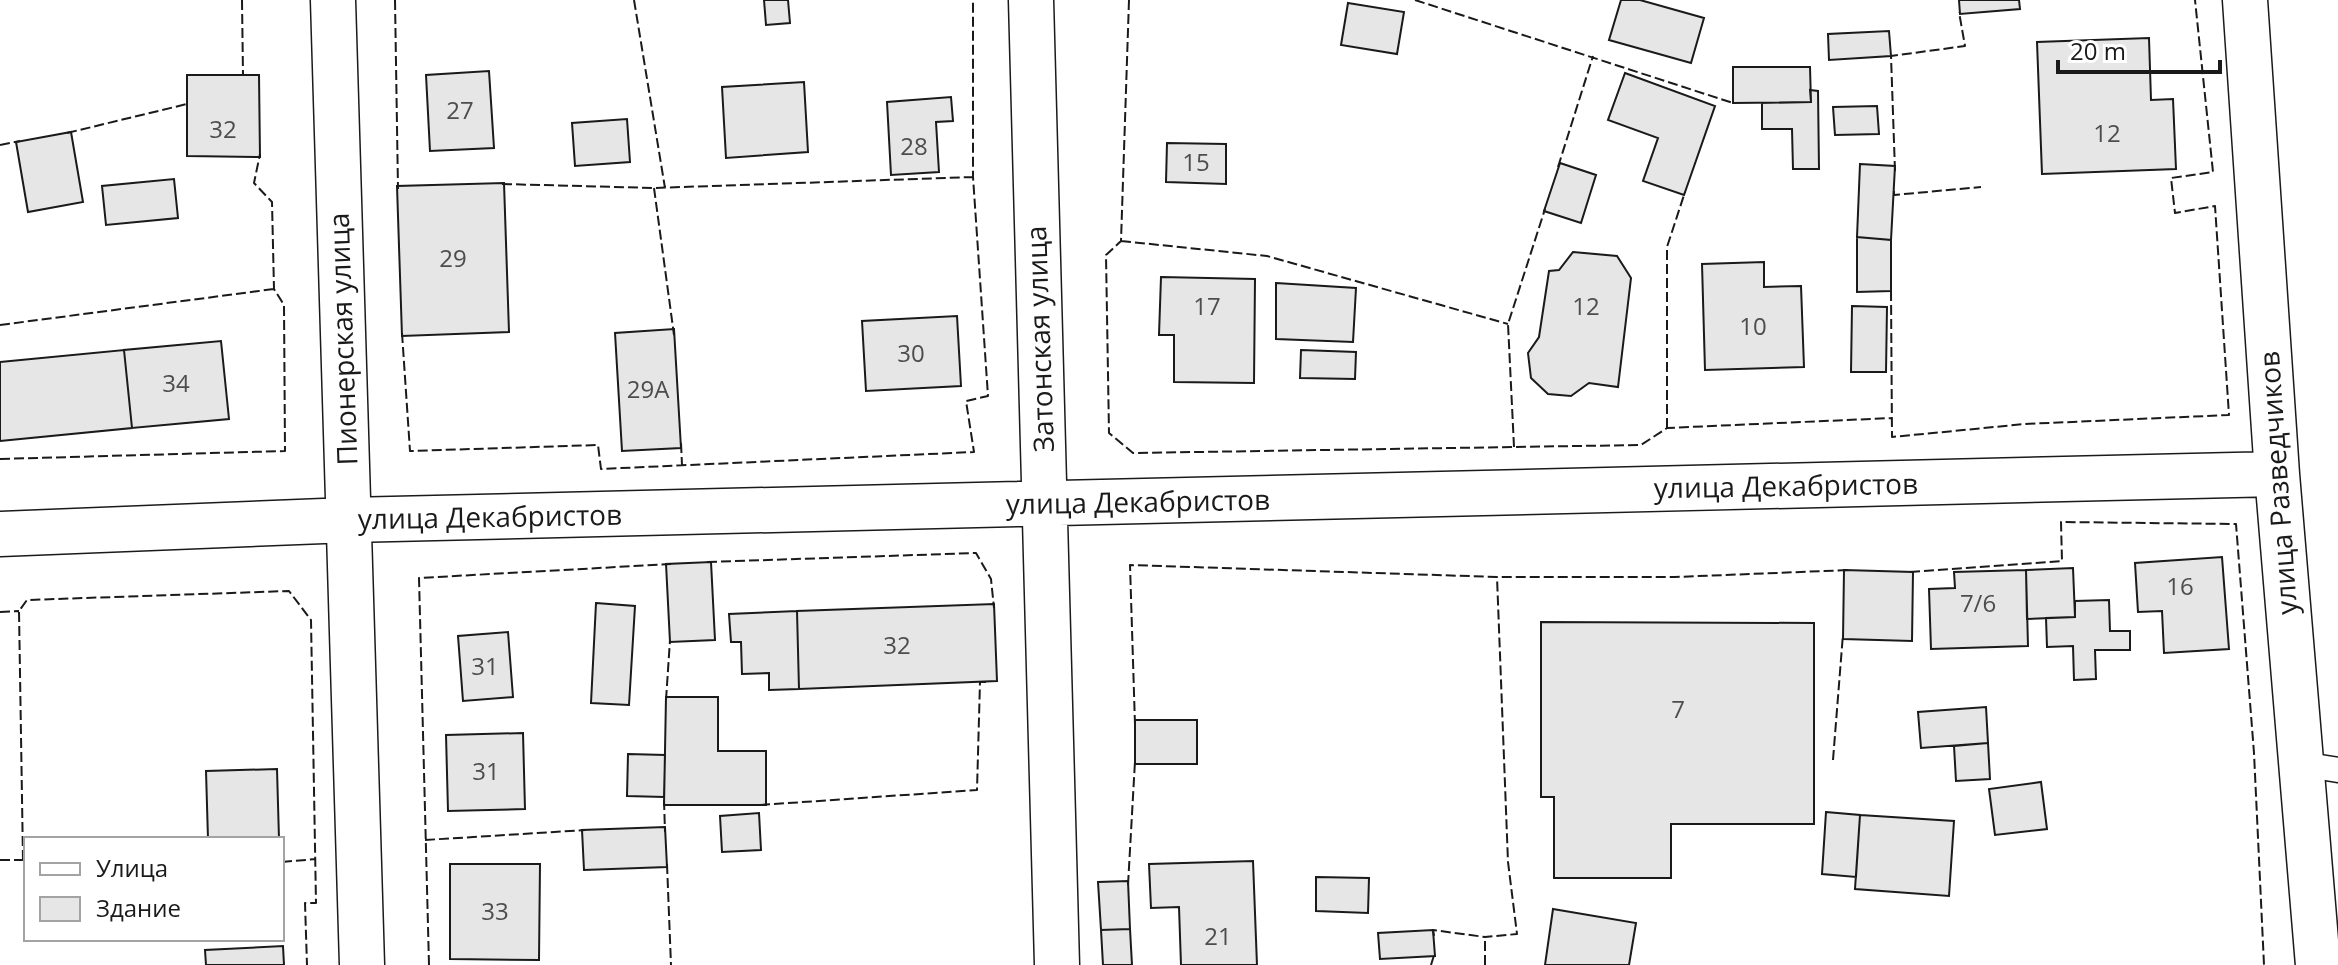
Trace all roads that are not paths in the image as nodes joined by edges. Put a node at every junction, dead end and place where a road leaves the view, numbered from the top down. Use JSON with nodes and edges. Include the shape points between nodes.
{"nodes":[{"id":1,"x":333,"y":0,"type":"edge"},
{"id":2,"x":1031,"y":0,"type":"edge"},
{"id":3,"x":2245,"y":0,"type":"edge"},
{"id":4,"x":2277,"y":474,"type":"junction"},
{"id":5,"x":1045,"y":505,"type":"junction"},
{"id":6,"x":349,"y":520,"type":"junction"},
{"id":7,"x":0,"y":534,"type":"edge"},
{"id":8,"x":2319,"y":767,"type":"edge"},
{"id":9,"x":362,"y":965,"type":"edge"},
{"id":10,"x":1057,"y":965,"type":"edge"},
{"id":11,"x":2318,"y":965,"type":"edge"}],
"edges":[{"from":1,"to":6,"type":"street","name":"Пионерская улица"},
{"from":2,"to":5,"type":"street","name":"Затонская улица"},
{"from":3,"to":4,"type":"street","name":"улица Разведчиков"},
{"from":4,"to":5,"type":"street","name":"улица Декабристов"},
{"from":4,"to":8,"type":"street","name":"улица Разведчиков"},
{"from":5,"to":6,"type":"street","name":"улица Декабристов"},
{"from":5,"to":10,"type":"street","name":"Затонская улица"},
{"from":6,"to":7,"type":"street","name":"улица Декабристов"},
{"from":6,"to":9,"type":"street","name":"Пионерская улица"},
{"from":8,"to":11,"type":"street","name":"улица Разведчиков"}]}
